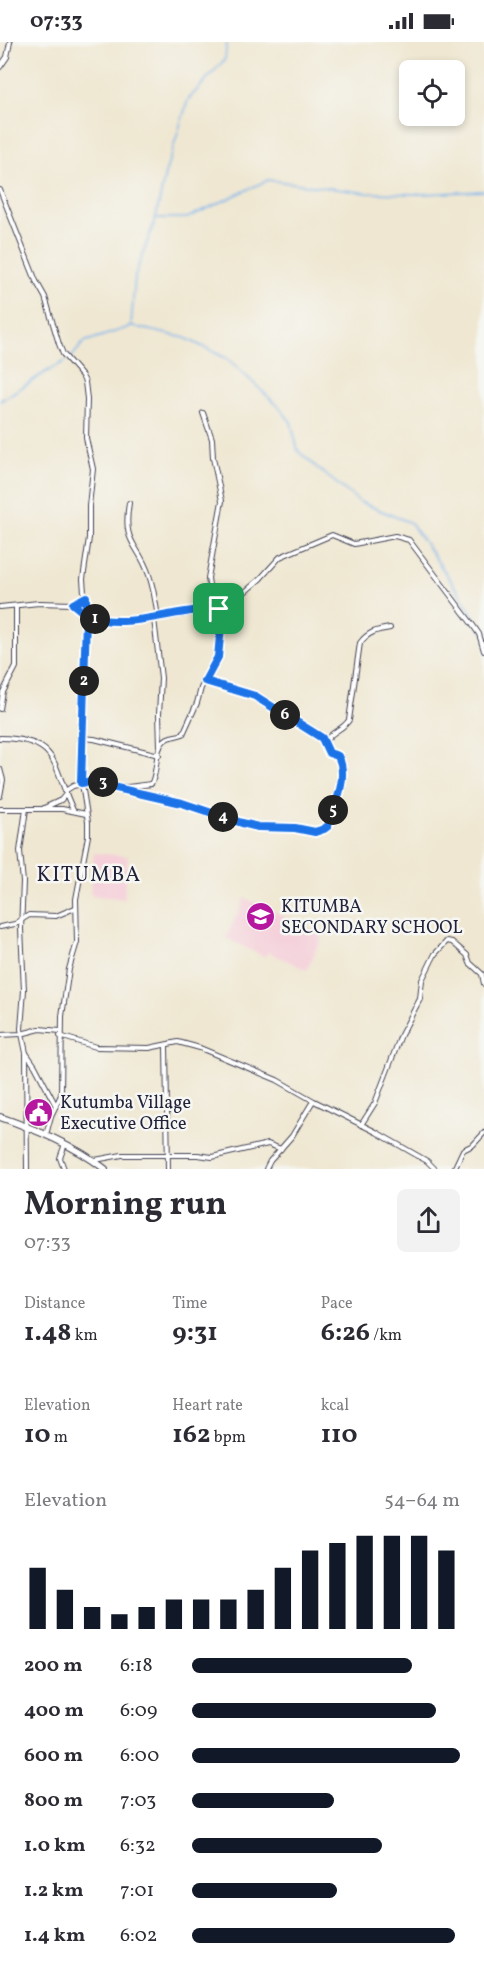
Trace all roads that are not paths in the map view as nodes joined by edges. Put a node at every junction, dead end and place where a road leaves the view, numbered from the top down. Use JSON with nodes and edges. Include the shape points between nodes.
{"nodes":[{"id":1,"x":10,"y":42,"type":"edge"},
{"id":2,"x":0,"y":67,"type":"edge"},
{"id":3,"x":0,"y":190,"type":"edge"},
{"id":4,"x":203,"y":413,"type":"dead end"},
{"id":5,"x":129,"y":503,"type":"dead end"},
{"id":6,"x":86,"y":597,"type":"junction"},
{"id":7,"x":73,"y":604,"type":"junction"},
{"id":8,"x":16,"y":606,"type":"junction"},
{"id":9,"x":0,"y":607,"type":"edge"},
{"id":10,"x":225,"y":608,"type":"junction"},
{"id":11,"x":219,"y":609,"type":"junction"},
{"id":12,"x":86,"y":616,"type":"junction"},
{"id":13,"x":222,"y":616,"type":"junction"},
{"id":14,"x":156,"y":618,"type":"junction"},
{"id":15,"x":390,"y":628,"type":"dead end"},
{"id":16,"x":484,"y":651,"type":"edge"},
{"id":17,"x":205,"y":681,"type":"junction"},
{"id":18,"x":0,"y":710,"type":"edge"},
{"id":19,"x":0,"y":738,"type":"edge"},
{"id":20,"x":82,"y":738,"type":"junction"},
{"id":21,"x":325,"y":742,"type":"junction"},
{"id":22,"x":160,"y":747,"type":"junction"},
{"id":23,"x":159,"y":755,"type":"junction"},
{"id":24,"x":0,"y":770,"type":"edge"},
{"id":25,"x":81,"y":783,"type":"junction"},
{"id":26,"x":121,"y":788,"type":"junction"},
{"id":27,"x":65,"y":793,"type":"junction"},
{"id":28,"x":0,"y":796,"type":"edge"},
{"id":29,"x":0,"y":809,"type":"edge"},
{"id":30,"x":26,"y":809,"type":"junction"},
{"id":31,"x":41,"y":809,"type":"junction"},
{"id":32,"x":73,"y":810,"type":"junction"},
{"id":33,"x":86,"y":814,"type":"junction"},
{"id":34,"x":76,"y":908,"type":"junction"},
{"id":35,"x":22,"y":920,"type":"junction"},
{"id":36,"x":0,"y":927,"type":"edge"},
{"id":37,"x":484,"y":984,"type":"edge"},
{"id":38,"x":60,"y":1033,"type":"junction"},
{"id":39,"x":21,"y":1034,"type":"junction"},
{"id":40,"x":0,"y":1035,"type":"edge"},
{"id":41,"x":166,"y":1046,"type":"junction"},
{"id":42,"x":26,"y":1053,"type":"junction"},
{"id":43,"x":314,"y":1101,"type":"junction"},
{"id":44,"x":56,"y":1106,"type":"junction"},
{"id":45,"x":0,"y":1117,"type":"edge"},
{"id":46,"x":361,"y":1125,"type":"junction"},
{"id":47,"x":26,"y":1126,"type":"junction"},
{"id":48,"x":484,"y":1133,"type":"edge"},
{"id":49,"x":46,"y":1135,"type":"junction"},
{"id":50,"x":65,"y":1144,"type":"junction"},
{"id":51,"x":281,"y":1149,"type":"junction"},
{"id":52,"x":168,"y":1154,"type":"junction"},
{"id":53,"x":94,"y":1160,"type":"junction"},
{"id":54,"x":27,"y":1169,"type":"edge"},
{"id":55,"x":64,"y":1169,"type":"edge"},
{"id":56,"x":105,"y":1169,"type":"edge"},
{"id":57,"x":168,"y":1169,"type":"edge"},
{"id":58,"x":266,"y":1169,"type":"edge"},
{"id":59,"x":435,"y":1169,"type":"edge"},
{"id":60,"x":454,"y":1169,"type":"edge"}],
"edges":[{"from":1,"to":2,"type":"street"},
{"from":3,"to":6,"type":"street","via":[[45,297],[63,354],[85,382],[86,438],[93,469],[83,579]]},
{"from":4,"to":11,"type":"street","via":[[222,495],[208,578]]},
{"from":5,"to":14,"type":"street","via":[[129,536],[149,574]]},
{"from":6,"to":7,"type":"street"},
{"from":6,"to":12,"type":"street"},
{"from":7,"to":8,"type":"street"},
{"from":7,"to":12,"type":"street"},
{"from":8,"to":9,"type":"street"},
{"from":8,"to":18,"type":"street","via":[[16,667],[3,692]]},
{"from":10,"to":11,"type":"street"},
{"from":10,"to":13,"type":"street"},
{"from":10,"to":16,"type":"street","via":[[280,557],[325,537],[360,544],[400,536],[416,546],[479,634]]},
{"from":11,"to":13,"type":"street"},
{"from":11,"to":14,"type":"street"},
{"from":12,"to":14,"type":"street","via":[[105,621]]},
{"from":12,"to":20,"type":"street"},
{"from":13,"to":17,"type":"street","via":[[218,657]]},
{"from":14,"to":22,"type":"street","via":[[161,678]]},
{"from":15,"to":21,"type":"street","via":[[369,634],[360,643],[349,720]]},
{"from":17,"to":21,"type":"street","via":[[255,696]]},
{"from":17,"to":22,"type":"street","via":[[183,734],[167,738]]},
{"from":19,"to":27,"type":"street","via":[[39,744],[57,767]]},
{"from":20,"to":23,"type":"street"},
{"from":20,"to":25,"type":"street"},
{"from":21,"to":26,"type":"street","via":[[329,753],[338,756],[342,779],[328,826],[319,831],[258,827]]},
{"from":22,"to":23,"type":"street"},
{"from":23,"to":26,"type":"street","via":[[151,784]]},
{"from":24,"to":28,"type":"street"},
{"from":25,"to":26,"type":"street","via":[[97,781]]},
{"from":25,"to":27,"type":"street"},
{"from":25,"to":33,"type":"street"},
{"from":27,"to":31,"type":"street","via":[[61,800]]},
{"from":27,"to":32,"type":"street"},
{"from":29,"to":30,"type":"street"},
{"from":30,"to":31,"type":"street"},
{"from":30,"to":35,"type":"street","via":[[20,850]]},
{"from":31,"to":32,"type":"street"},
{"from":32,"to":33,"type":"street"},
{"from":33,"to":34,"type":"street","via":[[88,836]]},
{"from":34,"to":35,"type":"street","via":[[56,916],[33,915]]},
{"from":34,"to":38,"type":"street","via":[[78,935]]},
{"from":35,"to":36,"type":"street"},
{"from":35,"to":39,"type":"street"},
{"from":37,"to":46,"type":"street","via":[[482,974],[452,942],[447,941],[437,951],[375,1103]]},
{"from":38,"to":39,"type":"street","via":[[40,1029]]},
{"from":38,"to":41,"type":"street","via":[[96,1047]]},
{"from":38,"to":44,"type":"street","via":[[61,1095]]},
{"from":39,"to":40,"type":"street"},
{"from":39,"to":42,"type":"street"},
{"from":41,"to":43,"type":"street","via":[[181,1042],[207,1050]]},
{"from":41,"to":52,"type":"street"},
{"from":42,"to":44,"type":"street"},
{"from":42,"to":47,"type":"street"},
{"from":43,"to":46,"type":"street"},
{"from":43,"to":51,"type":"street"},
{"from":44,"to":49,"type":"street"},
{"from":45,"to":47,"type":"street"},
{"from":46,"to":59,"type":"street"},
{"from":47,"to":49,"type":"street"},
{"from":47,"to":54,"type":"street"},
{"from":48,"to":60,"type":"street","via":[[463,1150]]},
{"from":49,"to":50,"type":"street"},
{"from":50,"to":53,"type":"street"},
{"from":50,"to":55,"type":"street","via":[[60,1158]]},
{"from":51,"to":52,"type":"street","via":[[268,1144],[212,1157]]},
{"from":51,"to":58,"type":"street"},
{"from":52,"to":53,"type":"street"},
{"from":52,"to":57,"type":"street"},
{"from":53,"to":56,"type":"street"}]}
